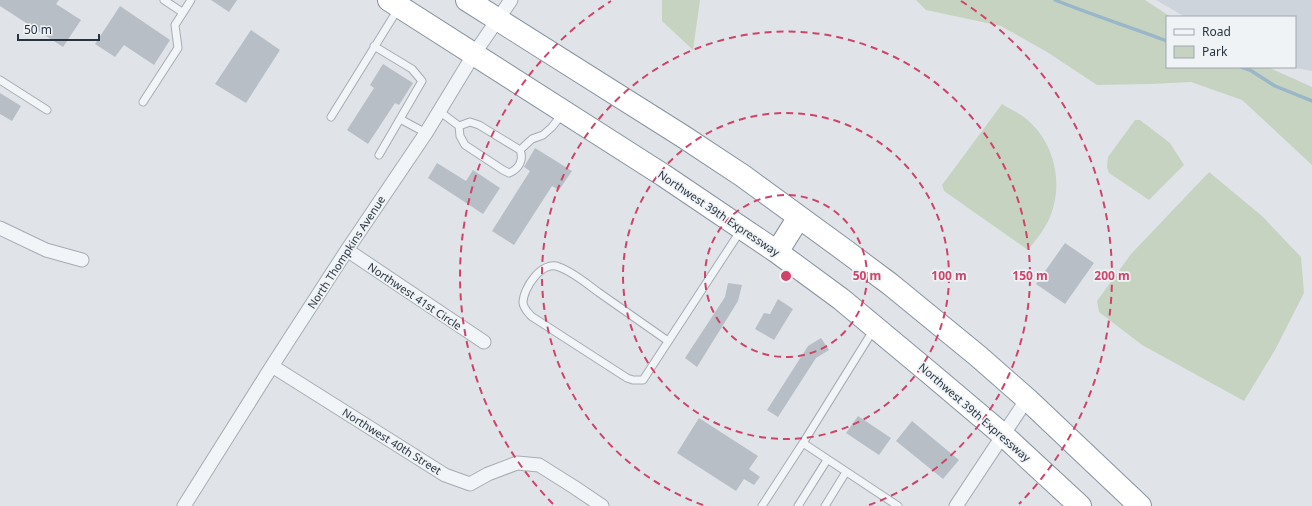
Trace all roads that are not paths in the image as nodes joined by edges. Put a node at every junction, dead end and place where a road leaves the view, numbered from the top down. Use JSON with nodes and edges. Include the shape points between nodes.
{"nodes":[{"id":1,"x":164,"y":0,"type":"edge"},
{"id":2,"x":191,"y":0,"type":"edge"},
{"id":3,"x":467,"y":0,"type":"edge"},
{"id":4,"x":511,"y":0,"type":"edge"},
{"id":5,"x":394,"y":3,"type":"edge"},
{"id":6,"x":182,"y":12,"type":"junction"},
{"id":7,"x":498,"y":20,"type":"junction"},
{"id":8,"x":374,"y":46,"type":"junction"},
{"id":9,"x":474,"y":54,"type":"junction"},
{"id":10,"x":0,"y":80,"type":"edge"},
{"id":11,"x":142,"y":102,"type":"dead end"},
{"id":12,"x":47,"y":110,"type":"dead end"},
{"id":13,"x":439,"y":112,"type":"junction"},
{"id":14,"x":564,"y":112,"type":"junction"},
{"id":15,"x":331,"y":117,"type":"dead end"},
{"id":16,"x":400,"y":119,"type":"junction"},
{"id":17,"x":459,"y":126,"type":"junction"},
{"id":18,"x":426,"y":132,"type":"junction"},
{"id":19,"x":520,"y":150,"type":"junction"},
{"id":20,"x":379,"y":155,"type":"dead end"},
{"id":21,"x":799,"y":217,"type":"junction"},
{"id":22,"x":0,"y":228,"type":"edge"},
{"id":23,"x":743,"y":228,"type":"junction"},
{"id":24,"x":347,"y":250,"type":"junction"},
{"id":25,"x":777,"y":252,"type":"junction"},
{"id":26,"x":82,"y":260,"type":"dead end"},
{"id":27,"x":876,"y":327,"type":"junction"},
{"id":28,"x":668,"y":341,"type":"junction"},
{"id":29,"x":484,"y":342,"type":"dead end"},
{"id":30,"x":272,"y":366,"type":"junction"},
{"id":31,"x":1027,"y":399,"type":"junction"},
{"id":32,"x":1002,"y":434,"type":"junction"},
{"id":33,"x":803,"y":443,"type":"junction"},
{"id":34,"x":827,"y":460,"type":"junction"},
{"id":35,"x":846,"y":472,"type":"junction"},
{"id":36,"x":184,"y":506,"type":"edge"},
{"id":37,"x":602,"y":506,"type":"edge"},
{"id":38,"x":762,"y":506,"type":"edge"},
{"id":39,"x":798,"y":506,"type":"edge"},
{"id":40,"x":825,"y":506,"type":"edge"},
{"id":41,"x":898,"y":506,"type":"edge"},
{"id":42,"x":956,"y":506,"type":"edge"},
{"id":43,"x":1080,"y":506,"type":"edge"},
{"id":44,"x":1140,"y":506,"type":"edge"}],
"edges":[{"from":1,"to":6,"type":"lane"},
{"from":2,"to":6,"type":"lane"},
{"from":3,"to":7,"type":"highway"},
{"from":4,"to":7,"type":"street","name":"North Thompkins Avenue"},
{"from":5,"to":8,"type":"lane"},
{"from":5,"to":9,"type":"highway","name":"Northwest 39th Expressway"},
{"from":6,"to":11,"type":"lane","via":[[175,25],[178,48]]},
{"from":7,"to":9,"type":"street","name":"North Thompkins Avenue"},
{"from":7,"to":21,"type":"highway","via":[[684,137]]},
{"from":8,"to":15,"type":"lane"},
{"from":8,"to":16,"type":"lane","via":[[412,69],[422,81]]},
{"from":9,"to":13,"type":"street","name":"North Thompkins Avenue"},
{"from":9,"to":14,"type":"highway","name":"Northwest 39th Expressway"},
{"from":10,"to":12,"type":"lane"},
{"from":13,"to":17,"type":"lane"},
{"from":13,"to":18,"type":"street","name":"North Thompkins Avenue"},
{"from":14,"to":19,"type":"lane","via":[[543,135],[532,139]]},
{"from":14,"to":23,"type":"highway","name":"Northwest 39th Expressway"},
{"from":16,"to":18,"type":"lane"},
{"from":16,"to":20,"type":"lane"},
{"from":17,"to":19,"type":"lane","via":[[470,122],[479,124]]},
{"from":17,"to":19,"type":"lane","via":[[460,136],[465,145],[509,173],[514,171],[521,161]]},
{"from":18,"to":24,"type":"street","name":"North Thompkins Avenue"},
{"from":21,"to":25,"type":"highway"},
{"from":21,"to":31,"type":"highway","via":[[922,310]]},
{"from":22,"to":26,"type":"street","via":[[46,250]]},
{"from":23,"to":25,"type":"highway","name":"Northwest 39th Expressway"},
{"from":23,"to":28,"type":"lane"},
{"from":24,"to":29,"type":"street","name":"Northwest 41st Circle"},
{"from":24,"to":30,"type":"street","name":"North Thompkins Avenue"},
{"from":25,"to":27,"type":"highway","name":"Northwest 39th Expressway"},
{"from":27,"to":32,"type":"highway","name":"Northwest 39th Expressway"},
{"from":27,"to":33,"type":"lane"},
{"from":28,"to":28,"type":"lane","via":[[643,380],[627,378],[531,316],[524,308],[523,302],[528,286],[540,271],[546,267],[558,266]]},
{"from":30,"to":36,"type":"street","name":"North Thompkins Avenue"},
{"from":30,"to":37,"type":"street","name":"Northwest 40th Street","via":[[445,474],[470,484],[517,463],[539,465]]},
{"from":31,"to":32,"type":"street"},
{"from":31,"to":44,"type":"highway"},
{"from":32,"to":42,"type":"street"},
{"from":32,"to":43,"type":"highway","name":"Northwest 39th Expressway"},
{"from":33,"to":34,"type":"lane"},
{"from":33,"to":38,"type":"lane"},
{"from":34,"to":35,"type":"lane"},
{"from":34,"to":39,"type":"lane"},
{"from":35,"to":40,"type":"lane"},
{"from":35,"to":41,"type":"lane"}]}
